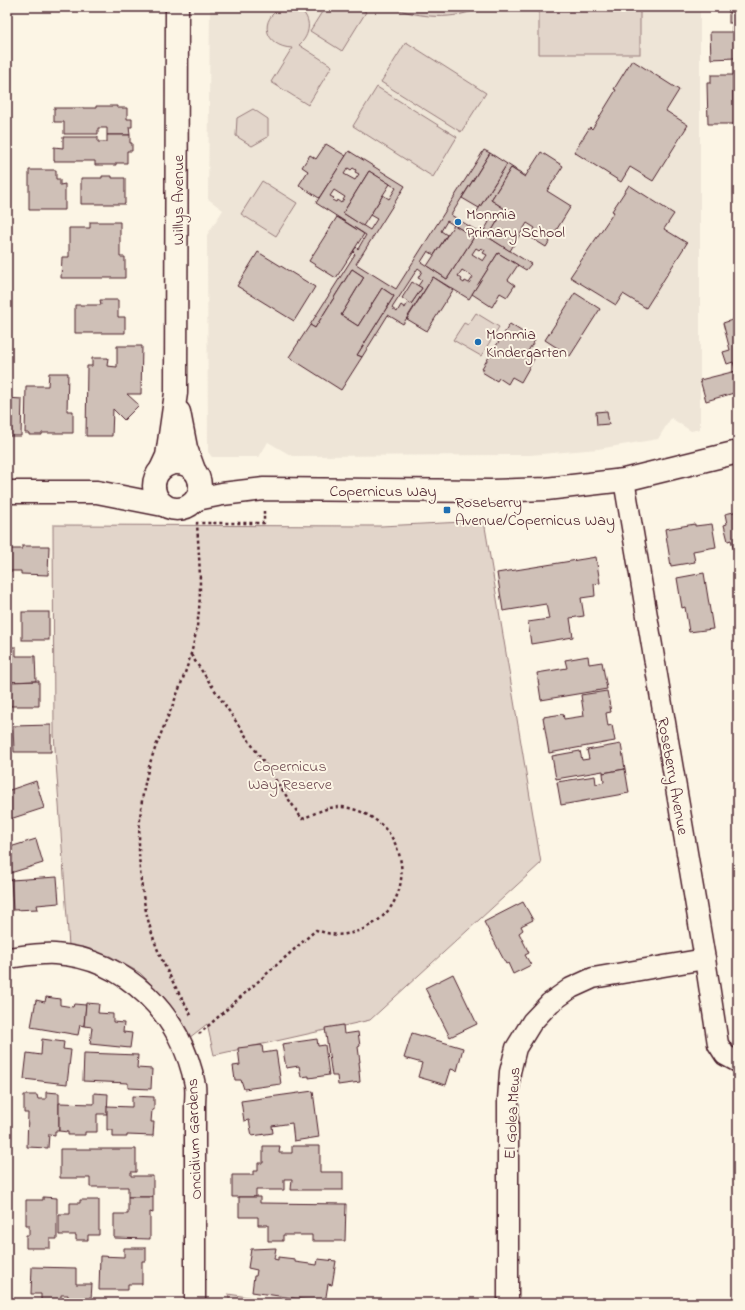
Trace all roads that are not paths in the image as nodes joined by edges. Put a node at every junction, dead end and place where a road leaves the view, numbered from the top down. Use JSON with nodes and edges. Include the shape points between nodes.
{"nodes":[{"id":1,"x":176,"y":7,"type":"edge"},
{"id":2,"x":176,"y":393,"type":"junction"},
{"id":3,"x":738,"y":452,"type":"edge"},
{"id":4,"x":195,"y":471,"type":"junction"},
{"id":5,"x":159,"y":472,"type":"junction"},
{"id":6,"x":624,"y":480,"type":"junction"},
{"id":7,"x":264,"y":489,"type":"junction"},
{"id":8,"x":7,"y":492,"type":"edge"},
{"id":9,"x":97,"y":492,"type":"junction"},
{"id":10,"x":197,"y":499,"type":"junction"},
{"id":11,"x":163,"y":505,"type":"junction"},
{"id":12,"x":7,"y":958,"type":"edge"},
{"id":13,"x":705,"y":959,"type":"junction"},
{"id":14,"x":738,"y":1062,"type":"edge"},
{"id":15,"x":195,"y":1303,"type":"edge"},
{"id":16,"x":508,"y":1303,"type":"edge"}],
"edges":[{"from":1,"to":2,"type":"street","name":"Willys Avenue"},
{"from":2,"to":4,"type":"street","name":"Willys Avenue","via":[[186,448]]},
{"from":2,"to":5,"type":"street","name":"Willys Avenue","via":[[167,456]]},
{"from":3,"to":6,"type":"street","name":"Copernicus Way"},
{"from":4,"to":5,"type":"street","via":[[188,466],[174,463]]},
{"from":4,"to":7,"type":"street","name":"Copernicus Way"},
{"from":4,"to":10,"type":"street","via":[[201,485]]},
{"from":5,"to":9,"type":"street","via":[[142,482]]},
{"from":5,"to":11,"type":"street","via":[[154,482],[155,495]]},
{"from":6,"to":7,"type":"street","name":"Copernicus Way","via":[[546,489],[492,491]]},
{"from":6,"to":13,"type":"street","name":"Roseberry Avenue"},
{"from":7,"to":10,"type":"street","name":"Copernicus Way"},
{"from":8,"to":9,"type":"street"},
{"from":9,"to":11,"type":"street"},
{"from":10,"to":11,"type":"street","via":[[185,509],[170,509]]},
{"from":12,"to":15,"type":"street","name":"Oncidium Gardens","via":[[55,954],[107,966],[127,978],[159,1008],[177,1032],[185,1049],[195,1086]]},
{"from":13,"to":14,"type":"street","name":"Roseberry Avenue","via":[[718,1044],[725,1055]]},
{"from":13,"to":16,"type":"street","name":"El Golea Mews","via":[[592,978],[571,988],[550,1003],[532,1022],[516,1048],[510,1072],[508,1100]]}]}
